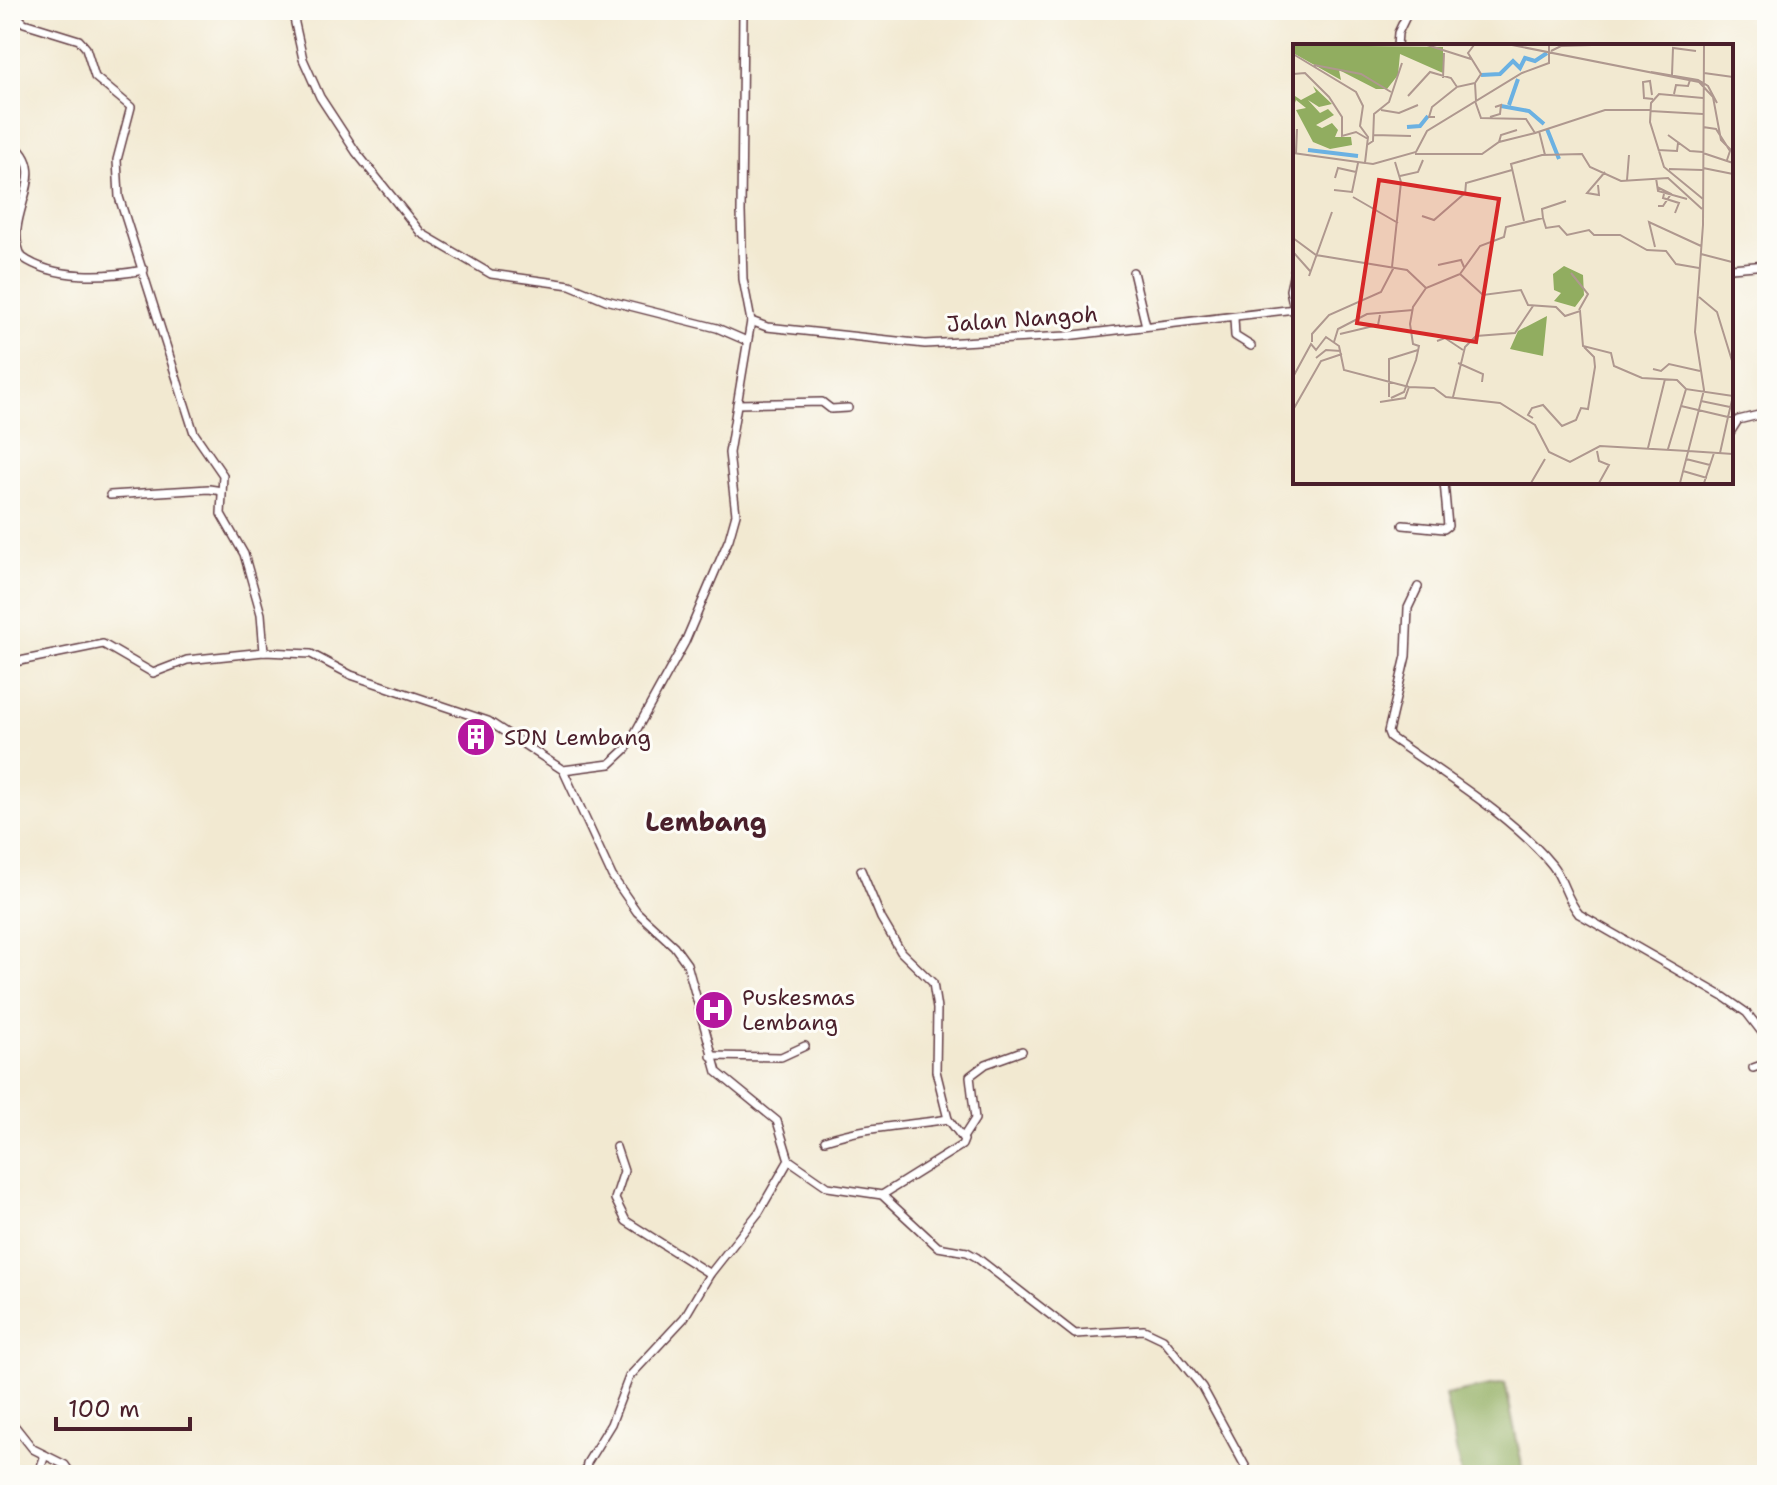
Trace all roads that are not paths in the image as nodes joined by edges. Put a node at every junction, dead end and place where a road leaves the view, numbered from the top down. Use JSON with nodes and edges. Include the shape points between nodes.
{"nodes":[{"id":1,"x":12,"y":10,"type":"edge"},
{"id":2,"x":292,"y":10,"type":"edge"},
{"id":3,"x":743,"y":10,"type":"edge"},
{"id":4,"x":1409,"y":10,"type":"edge"},
{"id":5,"x":1397,"y":44,"type":"edge"},
{"id":6,"x":10,"y":142,"type":"edge"},
{"id":7,"x":1767,"y":265,"type":"edge"},
{"id":8,"x":1733,"y":268,"type":"edge"},
{"id":9,"x":144,"y":270,"type":"junction"},
{"id":10,"x":1133,"y":272,"type":"dead end"},
{"id":11,"x":1293,"y":277,"type":"edge"},
{"id":12,"x":1293,"y":304,"type":"edge"},
{"id":13,"x":1293,"y":309,"type":"edge"},
{"id":14,"x":1234,"y":318,"type":"junction"},
{"id":15,"x":751,"y":321,"type":"junction"},
{"id":16,"x":1146,"y":326,"type":"junction"},
{"id":17,"x":747,"y":341,"type":"junction"},
{"id":18,"x":1251,"y":346,"type":"dead end"},
{"id":19,"x":737,"y":404,"type":"junction"},
{"id":20,"x":848,"y":408,"type":"dead end"},
{"id":21,"x":1767,"y":413,"type":"edge"},
{"id":22,"x":1733,"y":428,"type":"edge"},
{"id":23,"x":1444,"y":484,"type":"edge"},
{"id":24,"x":222,"y":491,"type":"junction"},
{"id":25,"x":110,"y":495,"type":"dead end"},
{"id":26,"x":1403,"y":525,"type":"dead end"},
{"id":27,"x":1418,"y":587,"type":"dead end"},
{"id":28,"x":264,"y":652,"type":"junction"},
{"id":29,"x":10,"y":663,"type":"edge"},
{"id":30,"x":563,"y":770,"type":"junction"},
{"id":31,"x":861,"y":870,"type":"dead end"},
{"id":32,"x":1767,"y":1039,"type":"edge"},
{"id":33,"x":805,"y":1046,"type":"dead end"},
{"id":34,"x":1022,"y":1051,"type":"dead end"},
{"id":35,"x":711,"y":1056,"type":"junction"},
{"id":36,"x":1767,"y":1063,"type":"edge"},
{"id":37,"x":1753,"y":1068,"type":"dead end"},
{"id":38,"x":948,"y":1119,"type":"junction"},
{"id":39,"x":964,"y":1136,"type":"junction"},
{"id":40,"x":825,"y":1140,"type":"dead end"},
{"id":41,"x":616,"y":1147,"type":"dead end"},
{"id":42,"x":789,"y":1160,"type":"junction"},
{"id":43,"x":882,"y":1195,"type":"junction"},
{"id":44,"x":710,"y":1274,"type":"junction"},
{"id":45,"x":10,"y":1420,"type":"edge"},
{"id":46,"x":45,"y":1455,"type":"junction"},
{"id":47,"x":38,"y":1475,"type":"edge"},
{"id":48,"x":72,"y":1475,"type":"edge"},
{"id":49,"x":585,"y":1475,"type":"edge"},
{"id":50,"x":1250,"y":1475,"type":"edge"}],
"edges":[{"from":1,"to":9,"type":"street","via":[[24,23],[79,40],[95,77],[131,107],[116,179]]},
{"from":2,"to":17,"type":"street","via":[[303,59],[320,97],[421,233],[491,274],[570,285]]},
{"from":3,"to":15,"type":"street","via":[[740,198],[743,279]]},
{"from":4,"to":5,"type":"street"},
{"from":6,"to":9,"type":"street","via":[[26,157],[28,167],[28,186],[14,221],[22,257],[46,268],[86,274]]},
{"from":7,"to":8,"type":"street"},
{"from":9,"to":24,"type":"street","via":[[172,373],[199,442],[223,472]]},
{"from":10,"to":16,"type":"street"},
{"from":11,"to":12,"type":"street"},
{"from":13,"to":14,"type":"street","name":"Jalan Nangoh"},
{"from":14,"to":16,"type":"street","name":"Jalan Nangoh"},
{"from":14,"to":18,"type":"street","via":[[1235,336]]},
{"from":15,"to":16,"type":"street","name":"Jalan Nangoh","via":[[925,344]]},
{"from":15,"to":17,"type":"street"},
{"from":17,"to":19,"type":"street"},
{"from":19,"to":20,"type":"street","via":[[822,402],[831,409]]},
{"from":19,"to":30,"type":"street","via":[[729,453],[736,514],[685,642],[626,749],[610,764]]},
{"from":21,"to":22,"type":"street","via":[[1738,420]]},
{"from":23,"to":26,"type":"street","via":[[1448,526]]},
{"from":24,"to":25,"type":"street"},
{"from":24,"to":28,"type":"street","via":[[221,514],[244,554],[261,614]]},
{"from":27,"to":32,"type":"street","via":[[1408,608],[1406,656],[1390,737],[1522,833],[1554,867],[1579,914],[1724,997],[1747,1013]]},
{"from":28,"to":29,"type":"street","via":[[187,660],[153,673],[103,644]]},
{"from":28,"to":30,"type":"street","via":[[311,654],[351,675],[459,709],[488,721]]},
{"from":30,"to":35,"type":"street","via":[[612,876],[637,912],[687,964]]},
{"from":31,"to":38,"type":"street","via":[[901,952],[933,983],[936,1071]]},
{"from":33,"to":35,"type":"street","via":[[781,1057]]},
{"from":34,"to":39,"type":"street","via":[[970,1076],[975,1119]]},
{"from":35,"to":42,"type":"street","via":[[722,1078],[777,1121]]},
{"from":36,"to":37,"type":"street"},
{"from":38,"to":39,"type":"street"},
{"from":38,"to":40,"type":"street","via":[[887,1123]]},
{"from":39,"to":43,"type":"street","via":[[962,1145]]},
{"from":41,"to":44,"type":"street","via":[[624,1171],[615,1199],[626,1221]]},
{"from":42,"to":43,"type":"street","via":[[828,1187]]},
{"from":42,"to":44,"type":"street","via":[[759,1212]]},
{"from":43,"to":50,"type":"street","via":[[938,1247],[976,1257],[1075,1334],[1144,1330],[1163,1339],[1202,1387]]},
{"from":44,"to":49,"type":"street","via":[[675,1330],[629,1377]]},
{"from":45,"to":46,"type":"street","via":[[33,1449]]},
{"from":46,"to":47,"type":"street"},
{"from":46,"to":48,"type":"street"}]}
